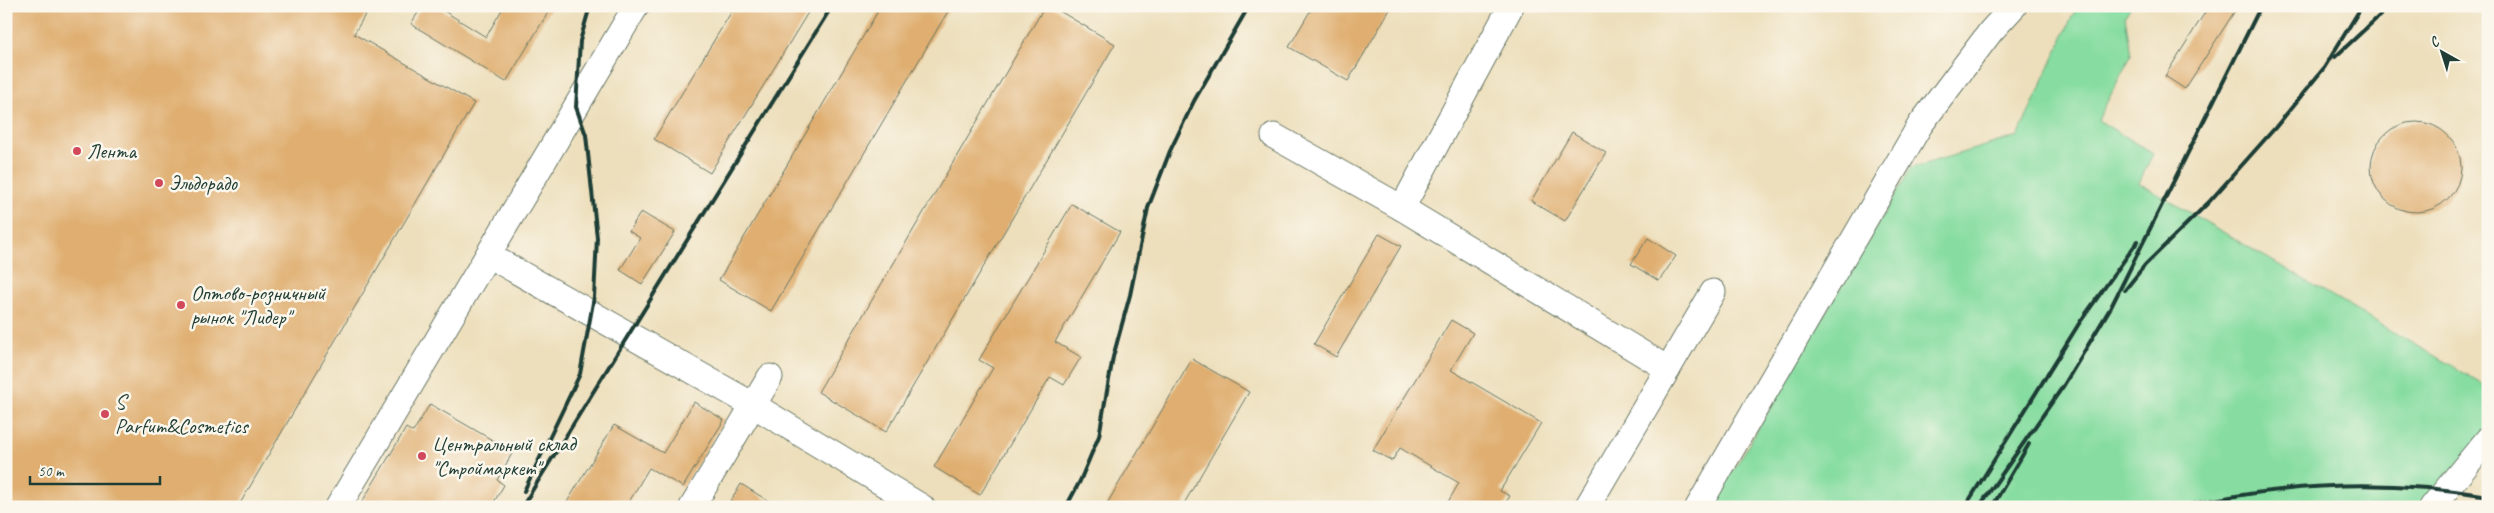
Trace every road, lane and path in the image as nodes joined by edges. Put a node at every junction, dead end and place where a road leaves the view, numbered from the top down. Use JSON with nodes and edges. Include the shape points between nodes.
{"nodes":[{"id":1,"x":636,"y":6,"type":"edge"},
{"id":2,"x":1510,"y":6,"type":"edge"},
{"id":3,"x":2014,"y":6,"type":"edge"},
{"id":4,"x":1274,"y":136,"type":"dead end"},
{"id":5,"x":1402,"y":208,"type":"junction"},
{"id":6,"x":488,"y":255,"type":"junction"},
{"id":7,"x":1713,"y":292,"type":"dead end"},
{"id":8,"x":1668,"y":369,"type":"junction"},
{"id":9,"x":770,"y":378,"type":"dead end"},
{"id":10,"x":753,"y":404,"type":"junction"},
{"id":11,"x":2488,"y":439,"type":"edge"},
{"id":12,"x":338,"y":507,"type":"edge"},
{"id":13,"x":692,"y":507,"type":"edge"},
{"id":14,"x":922,"y":507,"type":"edge"},
{"id":15,"x":1587,"y":507,"type":"edge"},
{"id":16,"x":1698,"y":507,"type":"edge"},
{"id":17,"x":2432,"y":507,"type":"edge"}],
"edges":[{"from":1,"to":6,"type":"street"},
{"from":2,"to":5,"type":"street"},
{"from":3,"to":16,"type":"street","via":[[1920,126]]},
{"from":4,"to":5,"type":"street"},
{"from":5,"to":8,"type":"street"},
{"from":6,"to":10,"type":"street"},
{"from":6,"to":12,"type":"street"},
{"from":7,"to":8,"type":"street"},
{"from":8,"to":15,"type":"street"},
{"from":9,"to":10,"type":"street"},
{"from":10,"to":13,"type":"street"},
{"from":10,"to":14,"type":"street"},
{"from":11,"to":17,"type":"street"}]}
